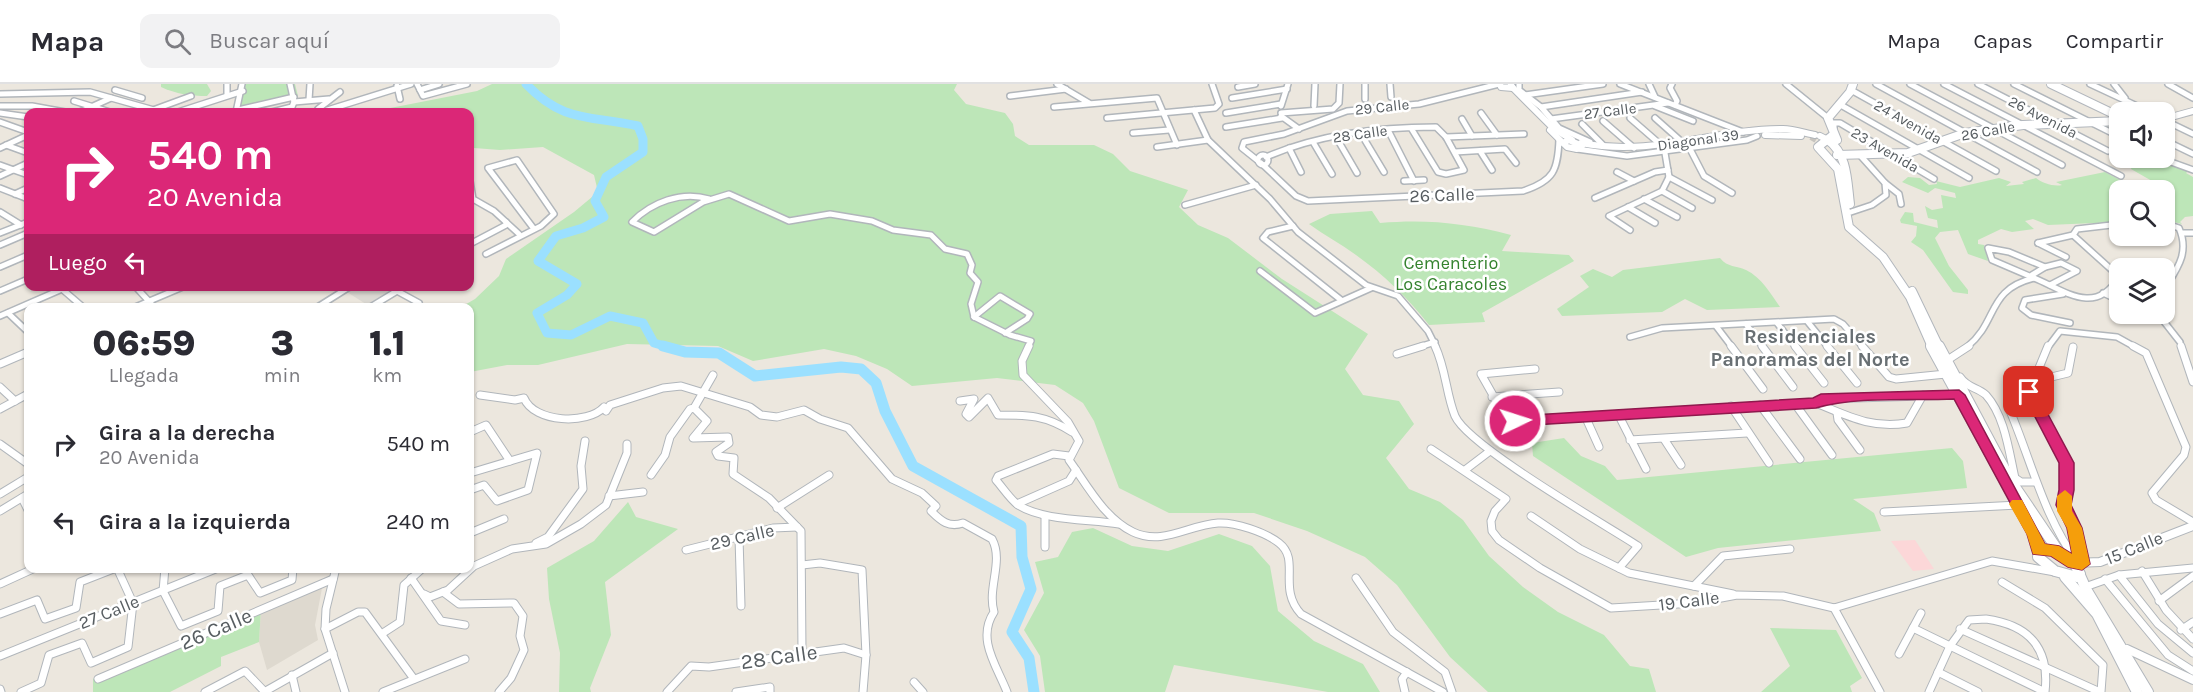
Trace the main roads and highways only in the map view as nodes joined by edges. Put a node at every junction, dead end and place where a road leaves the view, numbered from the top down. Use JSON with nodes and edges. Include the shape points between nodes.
{"nodes":[{"id":1,"x":2051,"y":84,"type":"edge"},
{"id":2,"x":1852,"y":87,"type":"edge"},
{"id":3,"x":2109,"y":113,"type":"edge"},
{"id":4,"x":2109,"y":121,"type":"edge"},
{"id":5,"x":1821,"y":140,"type":"junction"},
{"id":6,"x":1839,"y":151,"type":"junction"},
{"id":7,"x":1950,"y":374,"type":"junction"},
{"id":8,"x":2060,"y":552,"type":"junction"},
{"id":9,"x":2038,"y":554,"type":"junction"},
{"id":10,"x":2078,"y":566,"type":"junction"},
{"id":11,"x":2059,"y":573,"type":"junction"},
{"id":12,"x":2137,"y":692,"type":"edge"},
{"id":13,"x":2148,"y":692,"type":"edge"}],
"edges":[{"from":1,"to":3,"type":"main road"},
{"from":2,"to":5,"type":"main road","via":[[1828,118]]},
{"from":4,"to":6,"type":"main road","name":"26 Calle","via":[[1965,133],[1919,150],[1859,154]]},
{"from":5,"to":6,"type":"main road"},
{"from":5,"to":6,"type":"main road","name":"26 Calle"},
{"from":5,"to":7,"type":"main road","via":[[1838,169],[1849,226],[1891,267],[1910,297],[1932,350]]},
{"from":6,"to":7,"type":"main road","via":[[1855,228],[1892,261],[1917,298]]},
{"from":7,"to":8,"type":"main road","via":[[2012,482]]},
{"from":7,"to":9,"type":"main road","via":[[2034,534]]},
{"from":8,"to":9,"type":"main road","via":[[2049,548]]},
{"from":8,"to":10,"type":"main road"},
{"from":9,"to":11,"type":"main road"},
{"from":10,"to":11,"type":"main road","via":[[2077,577]]},
{"from":10,"to":13,"type":"main road","via":[[2085,587],[2127,650]]},
{"from":11,"to":12,"type":"main road","via":[[2075,586],[2120,652]]}]}
